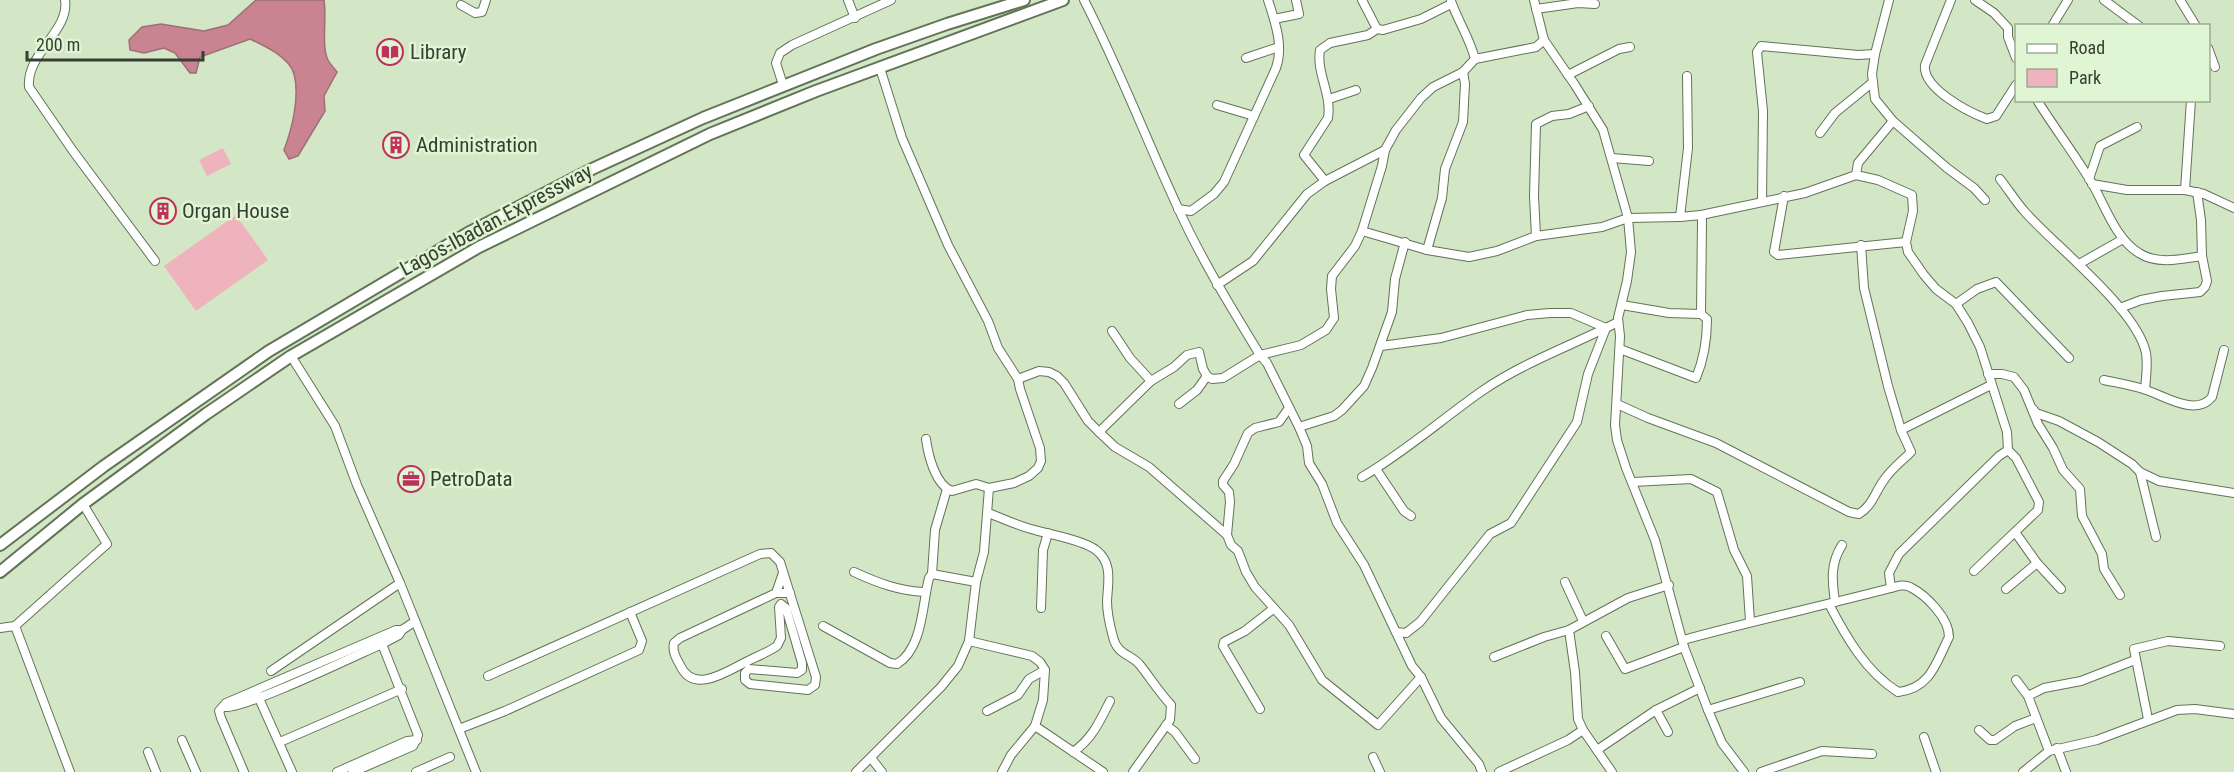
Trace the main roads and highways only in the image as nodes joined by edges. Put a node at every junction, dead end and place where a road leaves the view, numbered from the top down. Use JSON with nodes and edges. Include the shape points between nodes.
{"nodes":[{"id":1,"x":1024,"y":0,"type":"edge"},
{"id":2,"x":1063,"y":0,"type":"edge"},
{"id":3,"x":0,"y":545,"type":"edge"},
{"id":4,"x":0,"y":572,"type":"edge"}],
"edges":[{"from":1,"to":3,"type":"highway","name":"Lagos-Ibadan Expressway","via":[[947,24],[703,118],[468,233],[208,392]]},
{"from":2,"to":4,"type":"highway","name":"Lagos-Ibadan Expressway","via":[[710,134],[479,247],[291,356],[83,504]]}]}
